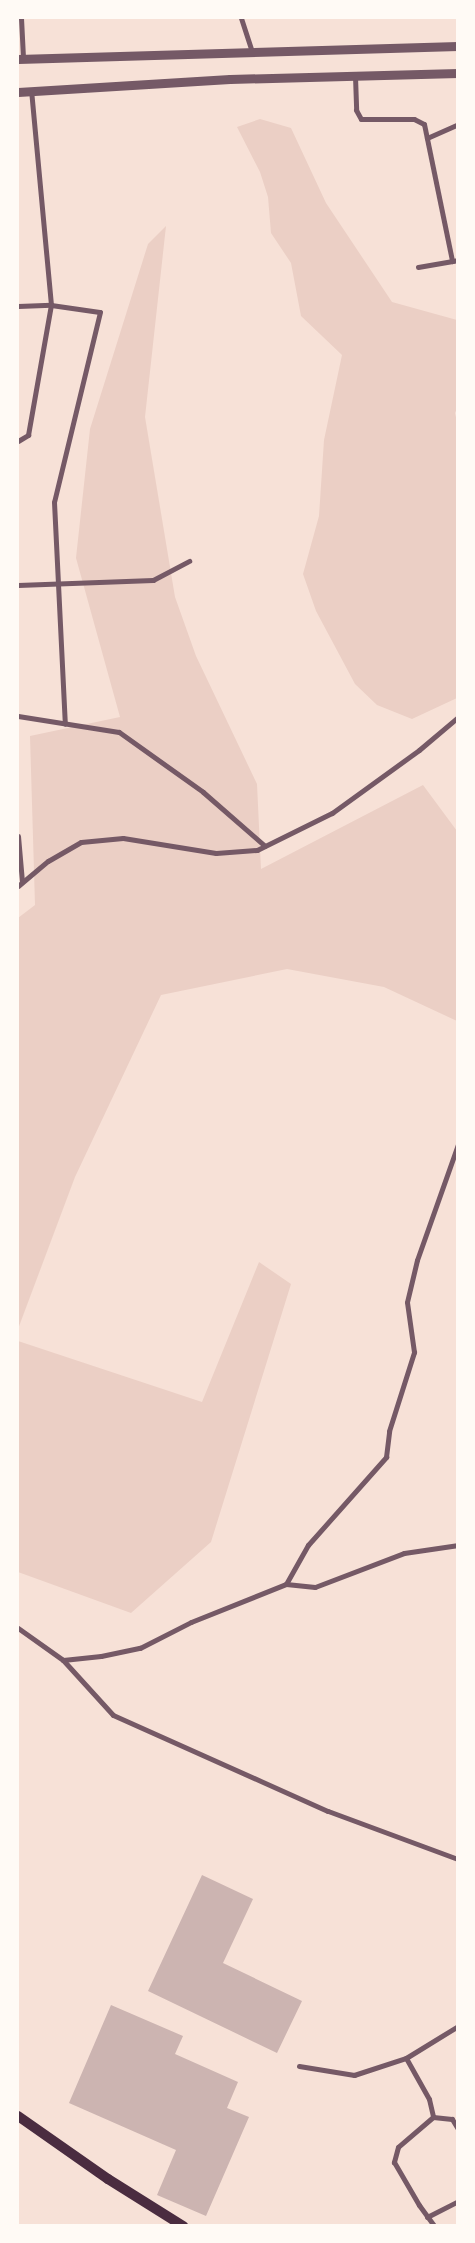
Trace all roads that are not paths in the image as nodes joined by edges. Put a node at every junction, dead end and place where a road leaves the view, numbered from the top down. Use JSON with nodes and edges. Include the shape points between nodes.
{"nodes":[{"id":1,"x":21,"y":18,"type":"edge"},
{"id":2,"x":241,"y":18,"type":"edge"},
{"id":3,"x":458,"y":46,"type":"edge"},
{"id":4,"x":252,"y":51,"type":"junction"},
{"id":5,"x":20,"y":59,"type":"edge"},
{"id":6,"x":458,"y":74,"type":"edge"},
{"id":7,"x":355,"y":76,"type":"junction"},
{"id":8,"x":31,"y":90,"type":"junction"},
{"id":9,"x":18,"y":92,"type":"edge"},
{"id":10,"x":458,"y":124,"type":"edge"},
{"id":11,"x":427,"y":138,"type":"junction"},
{"id":12,"x":455,"y":260,"type":"edge"},
{"id":13,"x":418,"y":267,"type":"dead end"},
{"id":14,"x":50,"y":305,"type":"junction"},
{"id":15,"x":18,"y":306,"type":"edge"},
{"id":16,"x":18,"y":441,"type":"edge"},
{"id":17,"x":189,"y":561,"type":"dead end"},
{"id":18,"x":58,"y":583,"type":"junction"},
{"id":19,"x":18,"y":585,"type":"edge"},
{"id":20,"x":18,"y":716,"type":"edge"},
{"id":21,"x":458,"y":717,"type":"edge"},
{"id":22,"x":65,"y":724,"type":"junction"},
{"id":23,"x":18,"y":836,"type":"edge"},
{"id":24,"x":265,"y":846,"type":"junction"},
{"id":25,"x":20,"y":884,"type":"edge"},
{"id":26,"x":458,"y":1144,"type":"edge"},
{"id":27,"x":458,"y":1545,"type":"edge"},
{"id":28,"x":286,"y":1584,"type":"junction"},
{"id":29,"x":18,"y":1628,"type":"edge"},
{"id":30,"x":63,"y":1660,"type":"junction"},
{"id":31,"x":456,"y":1859,"type":"edge"},
{"id":32,"x":458,"y":1865,"type":"edge"},
{"id":33,"x":458,"y":2026,"type":"edge"},
{"id":34,"x":406,"y":2058,"type":"junction"},
{"id":35,"x":299,"y":2066,"type":"dead end"},
{"id":36,"x":18,"y":2116,"type":"edge"},
{"id":37,"x":433,"y":2117,"type":"junction"},
{"id":38,"x":458,"y":2129,"type":"edge"},
{"id":39,"x":458,"y":2201,"type":"edge"},
{"id":40,"x":427,"y":2217,"type":"junction"},
{"id":41,"x":183,"y":2226,"type":"edge"},
{"id":42,"x":434,"y":2226,"type":"edge"}],
"edges":[{"from":1,"to":5,"type":"street"},
{"from":2,"to":4,"type":"street"},
{"from":3,"to":4,"type":"street"},
{"from":4,"to":5,"type":"street"},
{"from":6,"to":7,"type":"street"},
{"from":7,"to":8,"type":"street"},
{"from":7,"to":11,"type":"street","via":[[356,110],[361,119],[414,119],[424,124]]},
{"from":8,"to":9,"type":"street"},
{"from":8,"to":14,"type":"street"},
{"from":10,"to":11,"type":"street"},
{"from":11,"to":12,"type":"street"},
{"from":12,"to":13,"type":"street"},
{"from":14,"to":15,"type":"street"},
{"from":14,"to":16,"type":"street","via":[[28,435]]},
{"from":14,"to":18,"type":"street","via":[[100,312],[54,502]]},
{"from":17,"to":18,"type":"street","via":[[153,580]]},
{"from":18,"to":19,"type":"street"},
{"from":18,"to":22,"type":"street"},
{"from":20,"to":22,"type":"street"},
{"from":21,"to":24,"type":"street","via":[[419,750],[332,813]]},
{"from":22,"to":24,"type":"street","via":[[119,732],[204,792]]},
{"from":23,"to":25,"type":"street"},
{"from":24,"to":25,"type":"street","via":[[257,850],[216,852],[123,838],[80,842],[48,861]]},
{"from":26,"to":28,"type":"street","via":[[417,1260],[407,1302],[414,1352],[389,1431],[386,1457],[308,1545]]},
{"from":27,"to":28,"type":"street","via":[[404,1554],[315,1587]]},
{"from":28,"to":30,"type":"street","via":[[192,1622],[140,1648]]},
{"from":29,"to":30,"type":"street"},
{"from":30,"to":31,"type":"street","via":[[113,1715],[328,1812]]},
{"from":31,"to":32,"type":"street"},
{"from":33,"to":34,"type":"street"},
{"from":34,"to":35,"type":"street","via":[[354,2075]]},
{"from":34,"to":37,"type":"street","via":[[429,2099]]},
{"from":36,"to":41,"type":"main road"},
{"from":37,"to":38,"type":"street","via":[[452,2119]]},
{"from":37,"to":40,"type":"street","via":[[398,2148],[394,2162]]},
{"from":39,"to":40,"type":"street"},
{"from":40,"to":42,"type":"street"}]}
